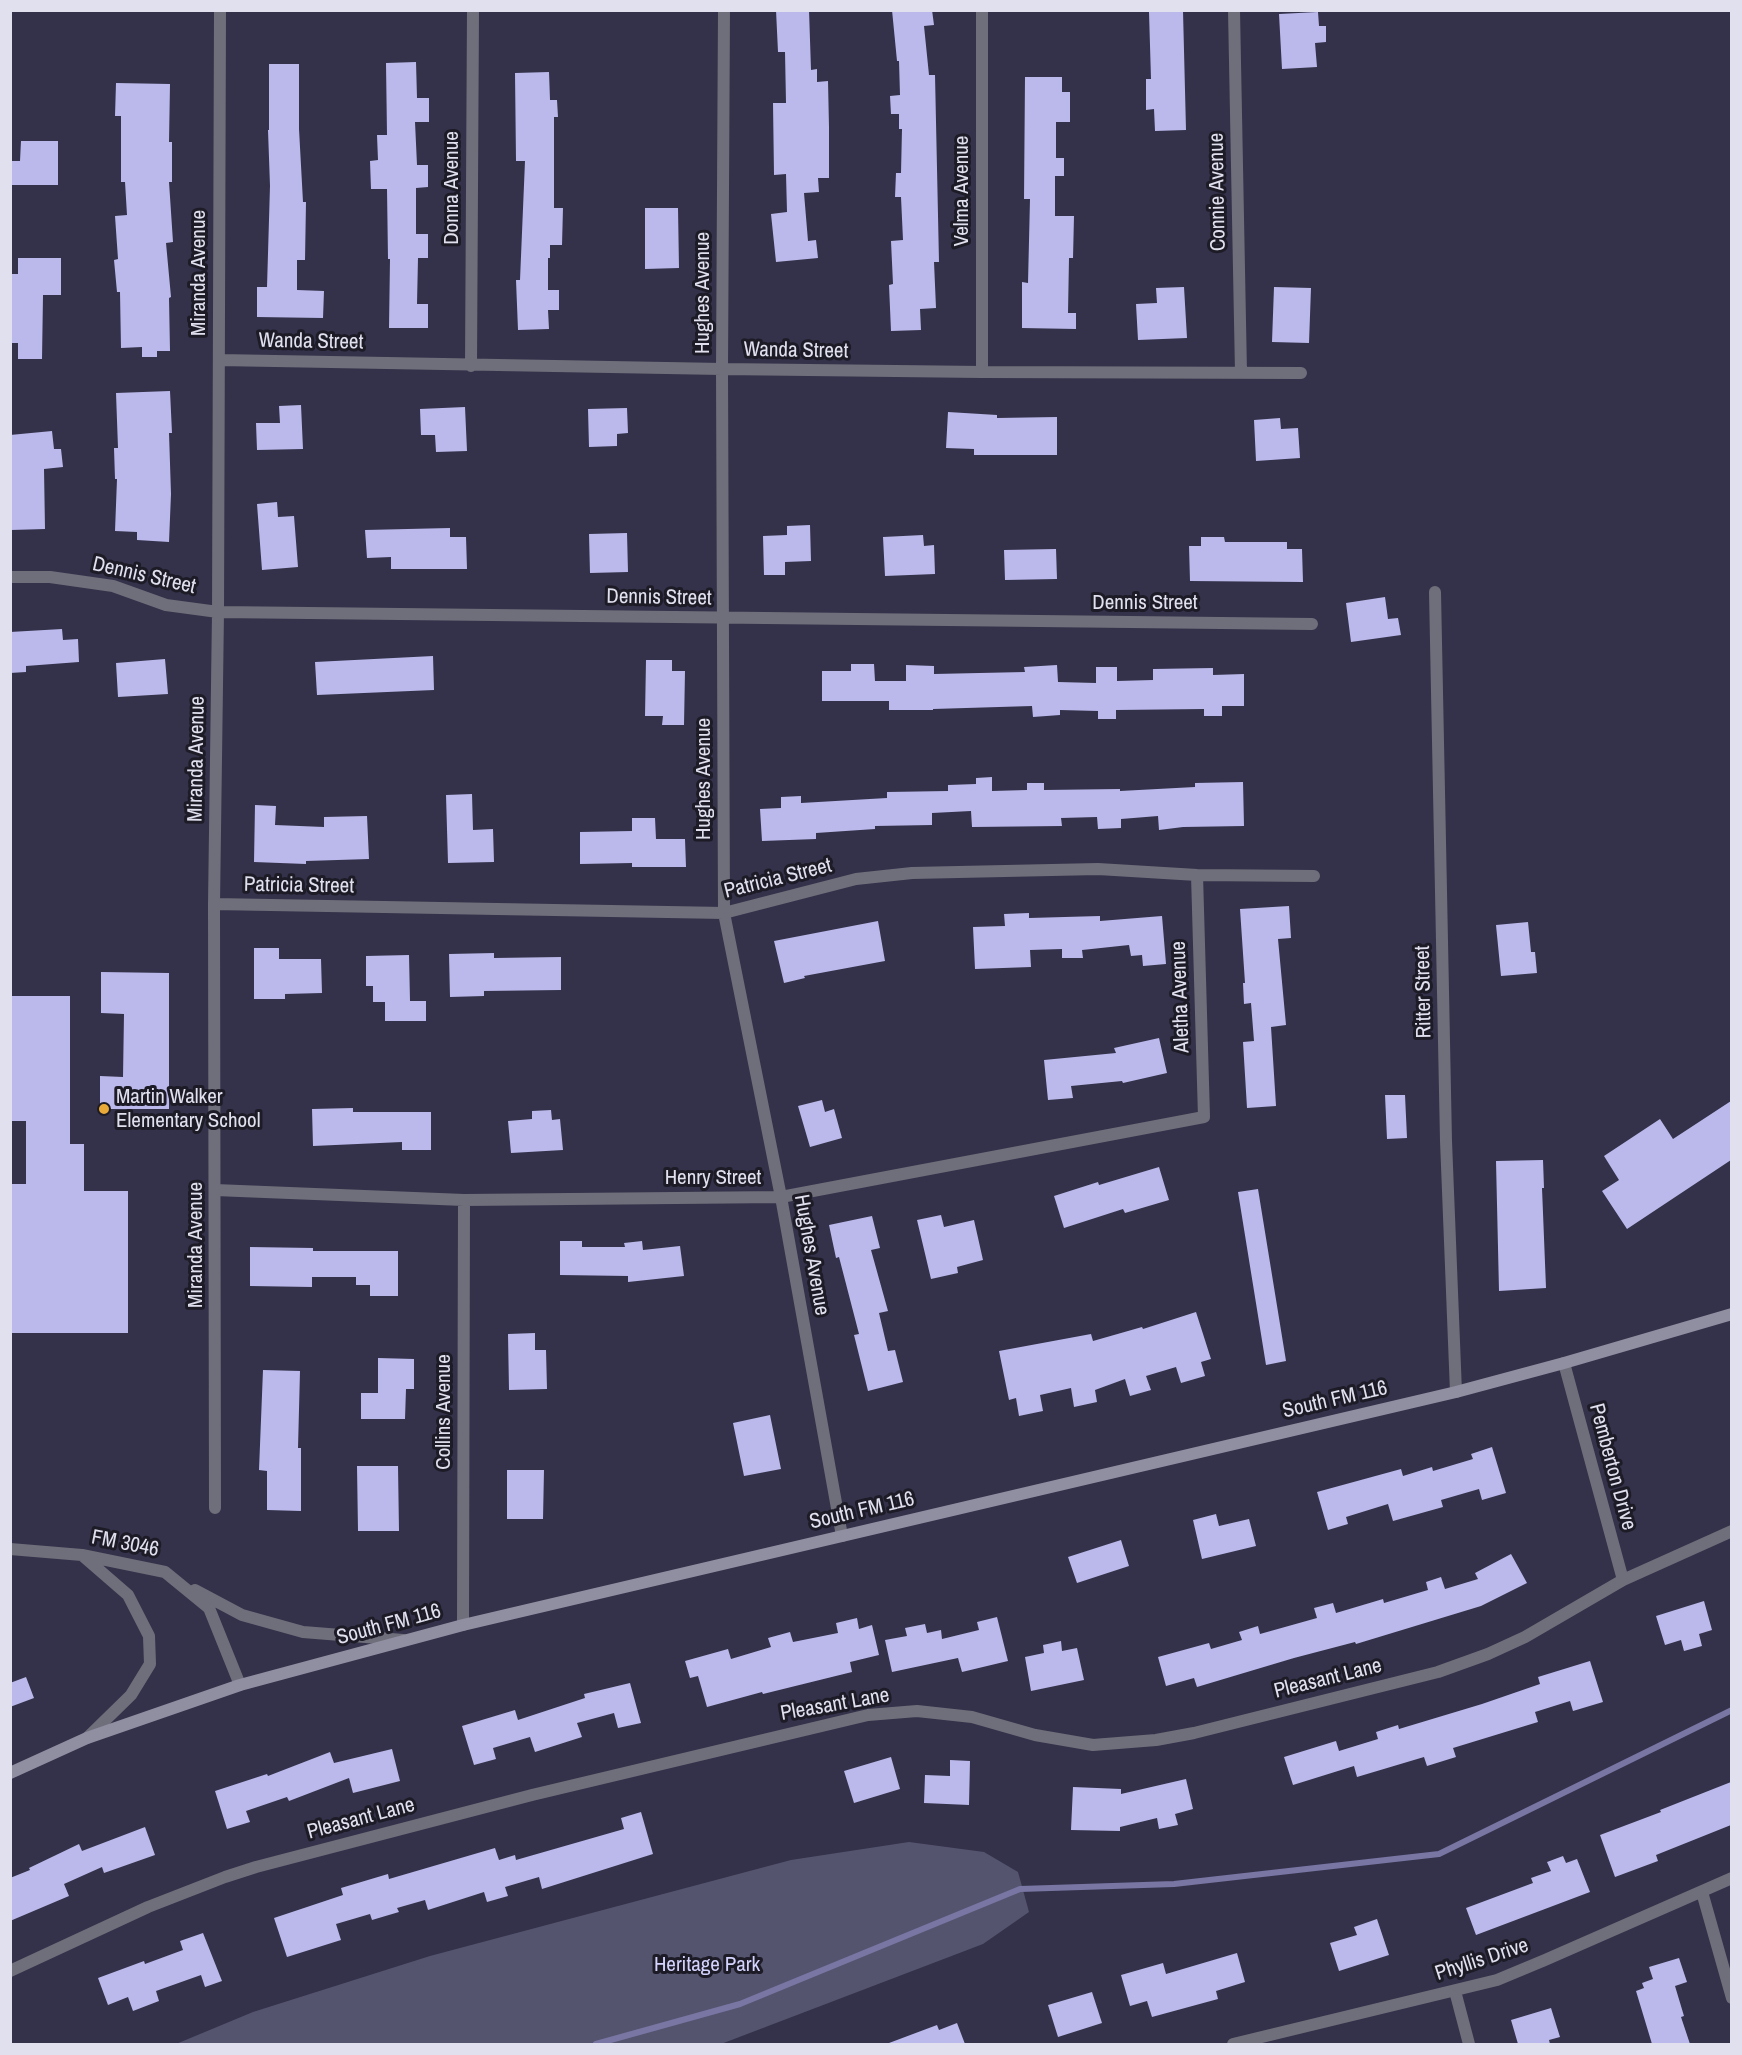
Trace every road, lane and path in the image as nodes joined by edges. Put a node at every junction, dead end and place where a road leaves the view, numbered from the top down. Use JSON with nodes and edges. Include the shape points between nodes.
{"nodes":[{"id":1,"x":220,"y":10,"type":"edge"},
{"id":2,"x":473,"y":10,"type":"edge"},
{"id":3,"x":724,"y":10,"type":"edge"},
{"id":4,"x":982,"y":10,"type":"edge"},
{"id":5,"x":1234,"y":10,"type":"edge"},
{"id":6,"x":219,"y":360,"type":"junction"},
{"id":7,"x":471,"y":366,"type":"junction"},
{"id":8,"x":722,"y":369,"type":"junction"},
{"id":9,"x":981,"y":372,"type":"junction"},
{"id":10,"x":1240,"y":373,"type":"junction"},
{"id":11,"x":1302,"y":373,"type":"dead end"},
{"id":12,"x":10,"y":577,"type":"edge"},
{"id":13,"x":1435,"y":592,"type":"dead end"},
{"id":14,"x":218,"y":612,"type":"junction"},
{"id":15,"x":722,"y":618,"type":"junction"},
{"id":16,"x":1312,"y":624,"type":"dead end"},
{"id":17,"x":1197,"y":876,"type":"junction"},
{"id":18,"x":1314,"y":876,"type":"dead end"},
{"id":19,"x":214,"y":904,"type":"junction"},
{"id":20,"x":724,"y":913,"type":"junction"},
{"id":21,"x":1204,"y":1117,"type":"joint"},
{"id":22,"x":215,"y":1190,"type":"junction"},
{"id":23,"x":781,"y":1197,"type":"junction"},
{"id":24,"x":464,"y":1200,"type":"junction"},
{"id":25,"x":1731,"y":1314,"type":"edge"},
{"id":26,"x":1564,"y":1363,"type":"junction"},
{"id":27,"x":1456,"y":1392,"type":"junction"},
{"id":28,"x":215,"y":1508,"type":"dead end"},
{"id":29,"x":1731,"y":1531,"type":"edge"},
{"id":30,"x":842,"y":1536,"type":"junction"},
{"id":31,"x":10,"y":1549,"type":"edge"},
{"id":32,"x":82,"y":1555,"type":"junction"},
{"id":33,"x":170,"y":1576,"type":"junction"},
{"id":34,"x":1623,"y":1581,"type":"junction"},
{"id":35,"x":463,"y":1625,"type":"junction"},
{"id":36,"x":407,"y":1641,"type":"junction"},
{"id":37,"x":240,"y":1685,"type":"junction"},
{"id":38,"x":87,"y":1738,"type":"junction"},
{"id":39,"x":10,"y":1773,"type":"edge"},
{"id":40,"x":1731,"y":1878,"type":"edge"},
{"id":41,"x":1701,"y":1892,"type":"junction"},
{"id":42,"x":10,"y":1971,"type":"edge"},
{"id":43,"x":1455,"y":1991,"type":"junction"},
{"id":44,"x":1731,"y":1998,"type":"edge"},
{"id":45,"x":1233,"y":2044,"type":"edge"},
{"id":46,"x":1469,"y":2044,"type":"edge"}],
"edges":[{"from":1,"to":6,"type":"street","name":"Miranda Avenue"},
{"from":2,"to":7,"type":"street","name":"Donna Avenue"},
{"from":3,"to":8,"type":"street","name":"Hughes Avenue"},
{"from":4,"to":9,"type":"street","name":"Velma Avenue"},
{"from":5,"to":10,"type":"street","name":"Connie Avenue"},
{"from":6,"to":7,"type":"street","name":"Wanda Street"},
{"from":6,"to":14,"type":"street","name":"Miranda Avenue"},
{"from":7,"to":8,"type":"street","name":"Wanda Street"},
{"from":8,"to":9,"type":"street","name":"Wanda Street"},
{"from":8,"to":15,"type":"street","name":"Hughes Avenue"},
{"from":9,"to":10,"type":"street","name":"Wanda Street"},
{"from":10,"to":11,"type":"street","name":"Wanda Street"},
{"from":12,"to":14,"type":"street","name":"Dennis Street","via":[[50,577],[113,586],[166,605]]},
{"from":13,"to":27,"type":"street","name":"Ritter Street","via":[[1446,1141]]},
{"from":14,"to":15,"type":"street","name":"Dennis Street"},
{"from":14,"to":19,"type":"street","name":"Miranda Avenue"},
{"from":15,"to":16,"type":"street","name":"Dennis Street"},
{"from":15,"to":20,"type":"street","name":"Hughes Avenue"},
{"from":17,"to":18,"type":"street","name":"Patricia Street"},
{"from":17,"to":20,"type":"street","name":"Patricia Street","via":[[1098,869],[912,873],[856,879]]},
{"from":17,"to":21,"type":"street","name":"Aletha Avenue"},
{"from":19,"to":20,"type":"street","name":"Patricia Street"},
{"from":19,"to":22,"type":"street","name":"Miranda Avenue"},
{"from":20,"to":23,"type":"street","name":"Hughes Avenue"},
{"from":21,"to":23,"type":"street","name":"Henry Street"},
{"from":22,"to":24,"type":"street","name":"Henry Street"},
{"from":22,"to":28,"type":"street","name":"Miranda Avenue"},
{"from":23,"to":24,"type":"street","name":"Henry Street"},
{"from":23,"to":30,"type":"street","name":"Hughes Avenue"},
{"from":24,"to":35,"type":"street","name":"Collins Avenue"},
{"from":25,"to":26,"type":"main road","name":"South FM 116"},
{"from":26,"to":27,"type":"main road","name":"South FM 116"},
{"from":26,"to":34,"type":"street","name":"Pemberton Drive"},
{"from":27,"to":30,"type":"main road","name":"South FM 116"},
{"from":29,"to":34,"type":"street","name":"Pleasant Lane"},
{"from":30,"to":35,"type":"main road","name":"South FM 116"},
{"from":31,"to":32,"type":"street","name":"FM 3046","number":"FM 3046"},
{"from":32,"to":33,"type":"street","name":"FM 3046","number":"FM 3046"},
{"from":32,"to":38,"type":"street","via":[[128,1595],[149,1636],[150,1664],[131,1695]]},
{"from":33,"to":36,"type":"street","via":[[242,1615],[303,1632]]},
{"from":33,"to":37,"type":"street","name":"FM 3046","number":"FM 3046","via":[[209,1608]]},
{"from":34,"to":42,"type":"street","name":"Pleasant Lane","via":[[1525,1637],[1478,1658],[1438,1672],[1194,1733],[1093,1745],[1035,1735],[972,1717],[917,1711],[868,1715],[532,1795],[225,1876]]},
{"from":35,"to":36,"type":"main road","name":"South FM 116"},
{"from":36,"to":37,"type":"main road","name":"South FM 116"},
{"from":37,"to":38,"type":"main road","name":"South FM 116"},
{"from":38,"to":39,"type":"main road","name":"South FM 116"},
{"from":40,"to":41,"type":"street","name":"Phyllis Drive"},
{"from":41,"to":43,"type":"street","name":"Phyllis Drive","via":[[1497,1980]]},
{"from":41,"to":44,"type":"street"},
{"from":43,"to":45,"type":"street","name":"Phyllis Drive"},
{"from":43,"to":46,"type":"street"}]}
